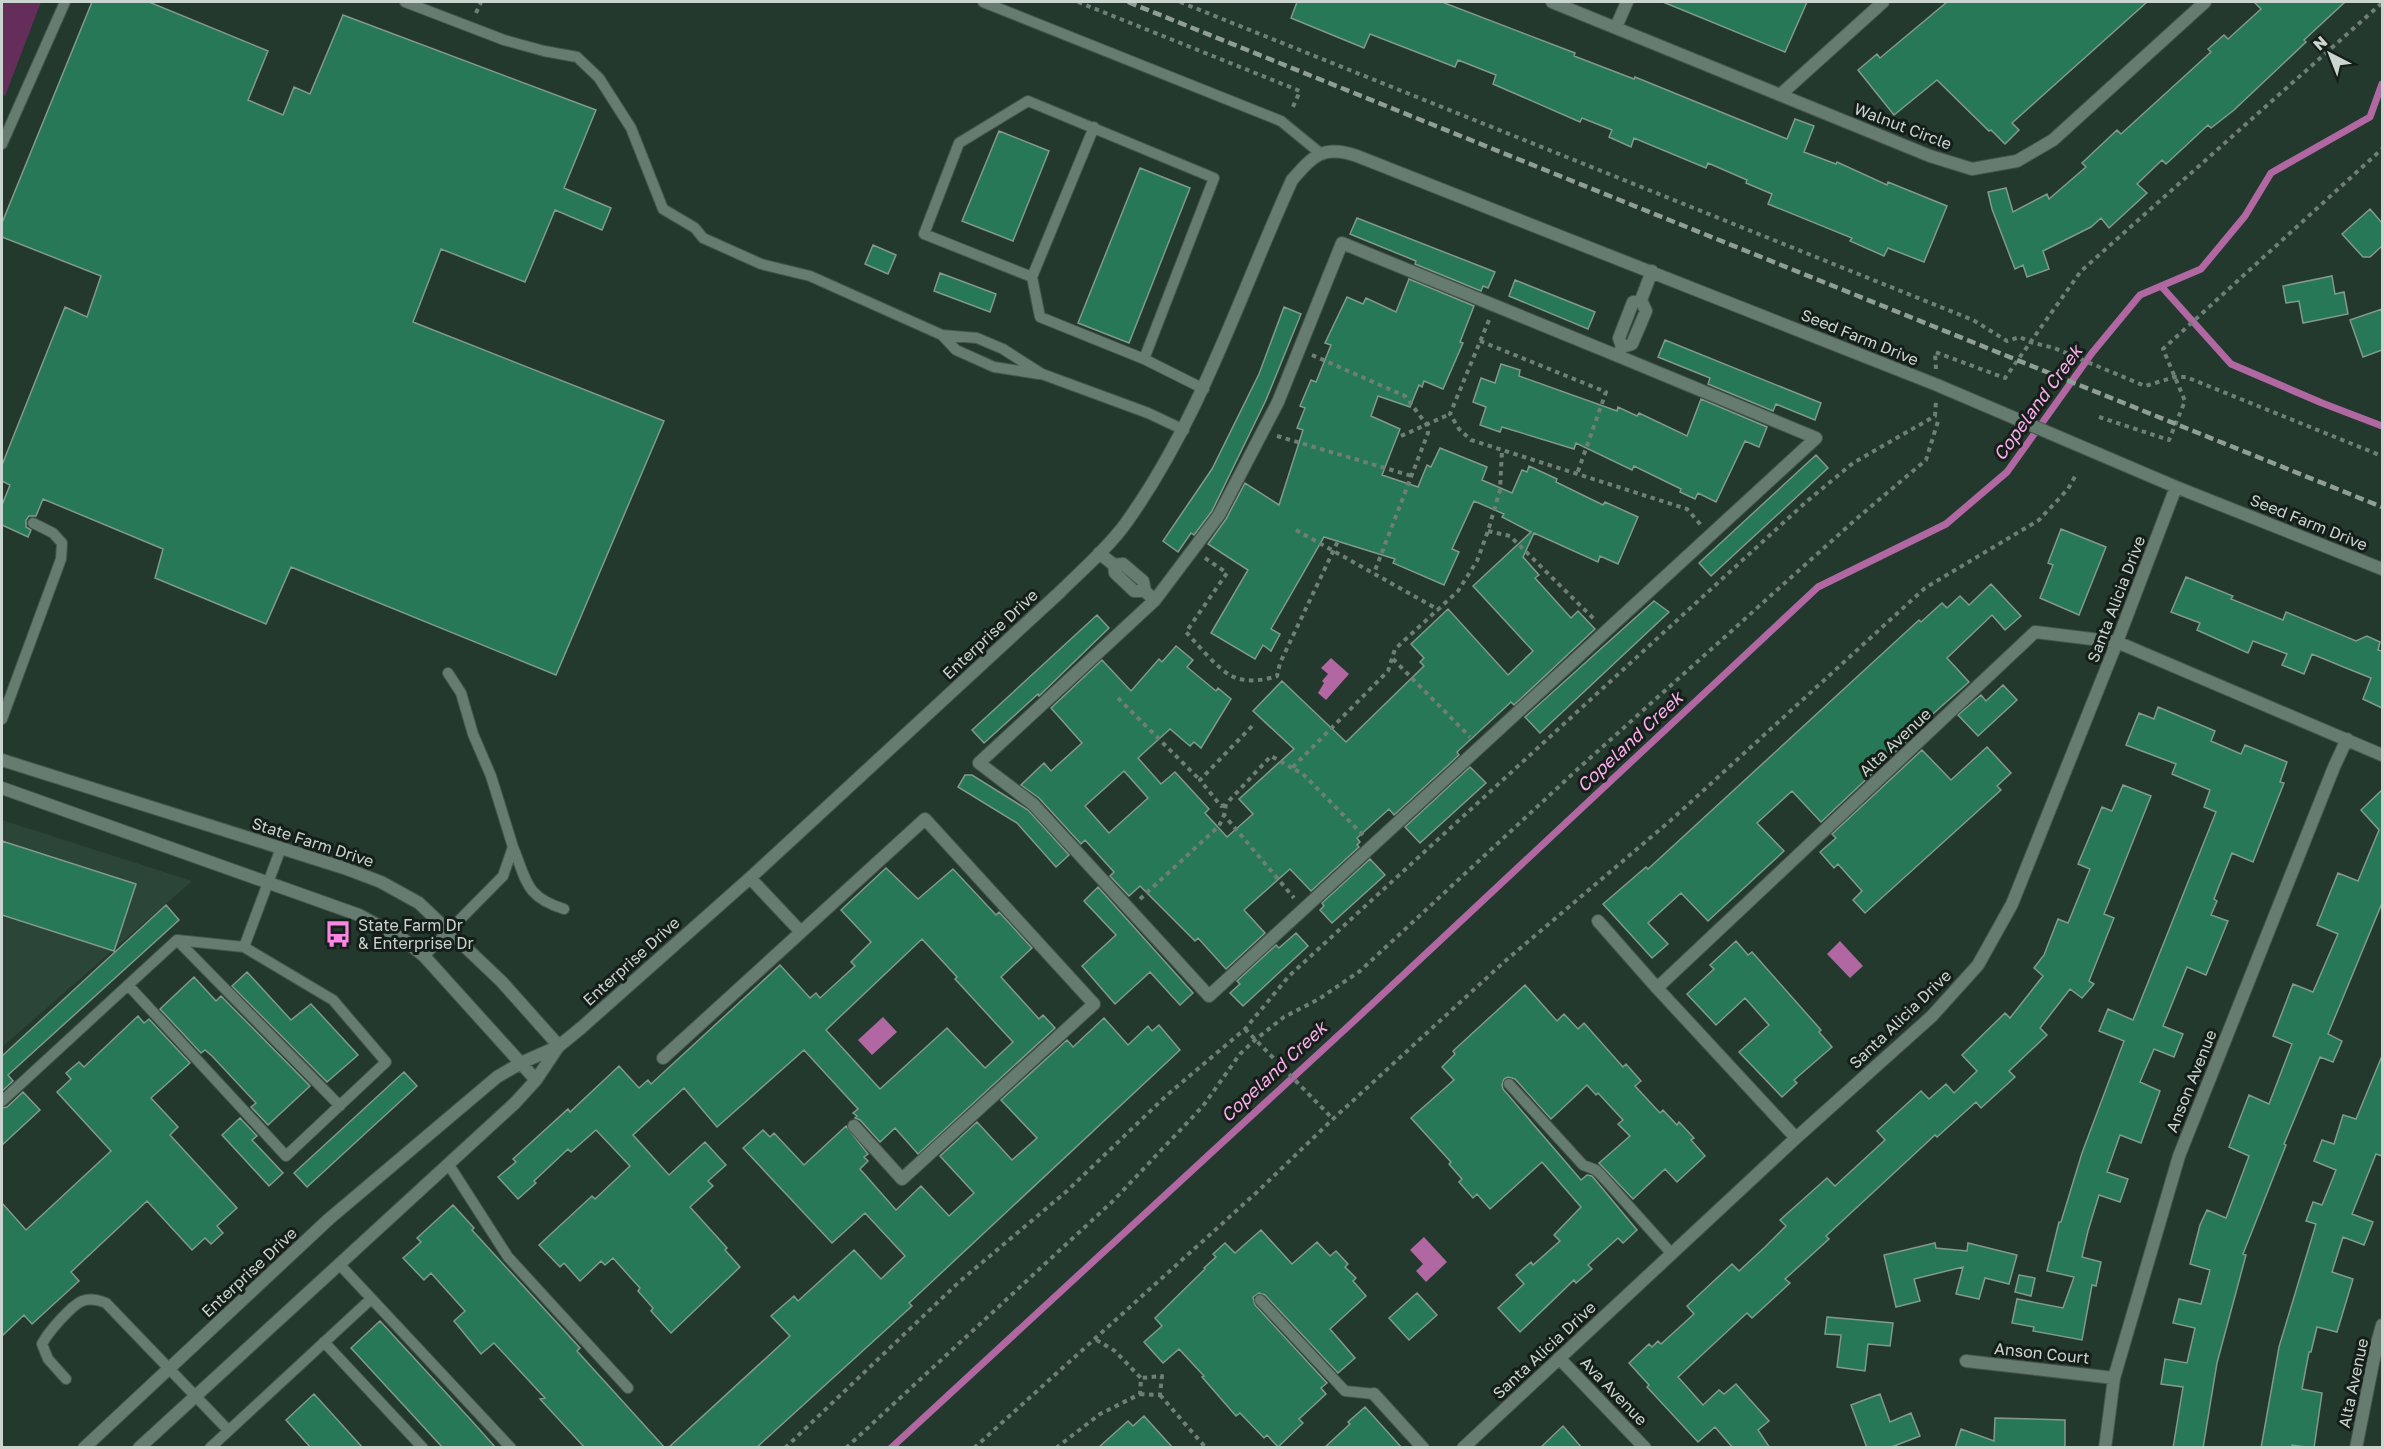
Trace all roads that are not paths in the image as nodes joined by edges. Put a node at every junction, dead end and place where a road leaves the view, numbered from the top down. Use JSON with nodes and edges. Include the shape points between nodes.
{"nodes":[{"id":1,"x":65,"y":2,"type":"edge"},
{"id":2,"x":405,"y":2,"type":"edge"},
{"id":3,"x":982,"y":2,"type":"edge"},
{"id":4,"x":1552,"y":2,"type":"edge"},
{"id":5,"x":1627,"y":2,"type":"edge"},
{"id":6,"x":1883,"y":2,"type":"edge"},
{"id":7,"x":2205,"y":2,"type":"edge"},
{"id":8,"x":1616,"y":27,"type":"junction"},
{"id":9,"x":1780,"y":95,"type":"junction"},
{"id":10,"x":1094,"y":127,"type":"junction"},
{"id":11,"x":2,"y":144,"type":"edge"},
{"id":12,"x":1320,"y":153,"type":"junction"},
{"id":13,"x":1652,"y":272,"type":"junction"},
{"id":14,"x":1032,"y":277,"type":"junction"},
{"id":15,"x":942,"y":335,"type":"junction"},
{"id":16,"x":1620,"y":351,"type":"junction"},
{"id":17,"x":1144,"y":359,"type":"junction"},
{"id":18,"x":1042,"y":374,"type":"junction"},
{"id":19,"x":1204,"y":389,"type":"junction"},
{"id":20,"x":1184,"y":430,"type":"junction"},
{"id":21,"x":2176,"y":487,"type":"junction"},
{"id":22,"x":33,"y":523,"type":"dead end"},
{"id":23,"x":1099,"y":553,"type":"junction"},
{"id":24,"x":2382,"y":569,"type":"edge"},
{"id":25,"x":1155,"y":600,"type":"junction"},
{"id":26,"x":2117,"y":642,"type":"junction"},
{"id":27,"x":448,"y":673,"type":"dead end"},
{"id":28,"x":2,"y":719,"type":"edge"},
{"id":29,"x":2348,"y":739,"type":"junction"},
{"id":30,"x":2382,"y":755,"type":"edge"},
{"id":31,"x":2,"y":760,"type":"edge"},
{"id":32,"x":2,"y":788,"type":"edge"},
{"id":33,"x":513,"y":847,"type":"junction"},
{"id":34,"x":281,"y":848,"type":"junction"},
{"id":35,"x":750,"y":878,"type":"junction"},
{"id":36,"x":268,"y":883,"type":"junction"},
{"id":37,"x":564,"y":909,"type":"dead end"},
{"id":38,"x":1598,"y":921,"type":"dead end"},
{"id":39,"x":450,"y":931,"type":"junction"},
{"id":40,"x":801,"y":932,"type":"junction"},
{"id":41,"x":177,"y":940,"type":"junction"},
{"id":42,"x":244,"y":947,"type":"junction"},
{"id":43,"x":424,"y":957,"type":"junction"},
{"id":44,"x":128,"y":986,"type":"junction"},
{"id":45,"x":1657,"y":988,"type":"junction"},
{"id":46,"x":559,"y":1046,"type":"junction"},
{"id":47,"x":663,"y":1058,"type":"dead end"},
{"id":48,"x":520,"y":1063,"type":"junction"},
{"id":49,"x":536,"y":1080,"type":"junction"},
{"id":50,"x":1509,"y":1084,"type":"dead end"},
{"id":51,"x":2,"y":1101,"type":"edge"},
{"id":52,"x":340,"y":1106,"type":"junction"},
{"id":53,"x":854,"y":1126,"type":"dead end"},
{"id":54,"x":1796,"y":1138,"type":"junction"},
{"id":55,"x":449,"y":1165,"type":"junction"},
{"id":56,"x":1672,"y":1254,"type":"junction"},
{"id":57,"x":339,"y":1265,"type":"junction"},
{"id":58,"x":371,"y":1299,"type":"junction"},
{"id":59,"x":1260,"y":1300,"type":"dead end"},
{"id":60,"x":2382,"y":1325,"type":"edge"},
{"id":61,"x":324,"y":1342,"type":"junction"},
{"id":62,"x":1559,"y":1358,"type":"junction"},
{"id":63,"x":1966,"y":1361,"type":"dead end"},
{"id":64,"x":170,"y":1368,"type":"junction"},
{"id":65,"x":2114,"y":1378,"type":"junction"},
{"id":66,"x":66,"y":1379,"type":"dead end"},
{"id":67,"x":628,"y":1388,"type":"dead end"},
{"id":68,"x":1374,"y":1394,"type":"joint"},
{"id":69,"x":196,"y":1396,"type":"junction"},
{"id":70,"x":228,"y":1430,"type":"junction"},
{"id":71,"x":84,"y":1448,"type":"edge"},
{"id":72,"x":139,"y":1448,"type":"edge"},
{"id":73,"x":210,"y":1448,"type":"edge"},
{"id":74,"x":423,"y":1448,"type":"edge"},
{"id":75,"x":511,"y":1448,"type":"edge"},
{"id":76,"x":1423,"y":1448,"type":"edge"},
{"id":77,"x":1463,"y":1448,"type":"edge"},
{"id":78,"x":1645,"y":1448,"type":"edge"},
{"id":79,"x":2105,"y":1448,"type":"edge"},
{"id":80,"x":2356,"y":1448,"type":"edge"}],
"edges":[{"from":1,"to":11,"type":"lane"},
{"from":2,"to":15,"type":"lane","via":[[504,40],[577,57],[599,78],[631,128],[663,209],[695,228],[703,238],[761,264],[810,276]]},
{"from":3,"to":12,"type":"lane","via":[[1281,121]]},
{"from":4,"to":8,"type":"street","name":"Walnut Circle"},
{"from":5,"to":8,"type":"street"},
{"from":6,"to":9,"type":"street"},
{"from":7,"to":9,"type":"street","name":"Walnut Circle","via":[[2053,140],[2017,161],[1972,169]]},
{"from":8,"to":9,"type":"street","name":"Walnut Circle"},
{"from":10,"to":14,"type":"lane"},
{"from":10,"to":14,"type":"lane","via":[[1028,101],[960,144],[924,234]]},
{"from":10,"to":17,"type":"lane","via":[[1214,178]]},
{"from":12,"to":13,"type":"street","name":"Seed Farm Drive","via":[[1357,156]]},
{"from":12,"to":19,"type":"street","name":"Enterprise Drive","via":[[1292,180]]},
{"from":13,"to":16,"type":"street","via":[[1641,300],[1646,311],[1632,344]]},
{"from":13,"to":21,"type":"street","name":"Seed Farm Drive"},
{"from":14,"to":17,"type":"lane","via":[[1040,317]]},
{"from":15,"to":18,"type":"lane","via":[[976,338],[1003,349]]},
{"from":15,"to":18,"type":"lane","via":[[956,350],[994,367]]},
{"from":16,"to":25,"type":"street","via":[[1495,306],[1342,243],[1278,402],[1219,514]]},
{"from":16,"to":25,"type":"street","via":[[1816,438],[1209,996],[1033,804],[979,763]]},
{"from":17,"to":19,"type":"lane"},
{"from":18,"to":20,"type":"lane"},
{"from":19,"to":20,"type":"street","name":"Enterprise Drive"},
{"from":20,"to":23,"type":"street","name":"Enterprise Drive","via":[[1125,525]]},
{"from":21,"to":24,"type":"street","name":"Seed Farm Drive"},
{"from":21,"to":26,"type":"street","name":"Santa Alicia Drive"},
{"from":22,"to":28,"type":"lane","via":[[53,533],[62,543],[61,559]]},
{"from":23,"to":25,"type":"street","via":[[1114,566],[1123,564],[1143,581],[1144,591]]},
{"from":23,"to":35,"type":"street","name":"Enterprise Drive"},
{"from":26,"to":29,"type":"street","name":"Alta Avenue"},
{"from":26,"to":45,"type":"street","name":"Alta Avenue","via":[[2035,632]]},
{"from":26,"to":54,"type":"street","name":"Santa Alicia Drive","via":[[2012,904],[1978,965],[1932,1016]]},
{"from":27,"to":33,"type":"lane","via":[[461,693]]},
{"from":29,"to":30,"type":"street","name":"Alta Avenue"},
{"from":29,"to":65,"type":"street","name":"Anson Avenue","via":[[2179,1156]]},
{"from":31,"to":34,"type":"street","name":"State Farm Drive"},
{"from":32,"to":36,"type":"street"},
{"from":33,"to":37,"type":"lane","via":[[526,884],[537,897]]},
{"from":33,"to":39,"type":"lane","via":[[503,876]]},
{"from":34,"to":36,"type":"lane"},
{"from":34,"to":39,"type":"street","name":"State Farm Drive","via":[[381,882],[419,903]]},
{"from":35,"to":40,"type":"street"},
{"from":35,"to":46,"type":"street","name":"Enterprise Drive"},
{"from":36,"to":42,"type":"lane"},
{"from":36,"to":43,"type":"street","via":[[359,915],[403,939]]},
{"from":38,"to":45,"type":"street"},
{"from":39,"to":43,"type":"lane"},
{"from":39,"to":46,"type":"street","name":"State Farm Drive"},
{"from":40,"to":47,"type":"street"},
{"from":40,"to":53,"type":"street","via":[[925,819],[1094,1004],[902,1179]]},
{"from":41,"to":42,"type":"lane"},
{"from":41,"to":44,"type":"lane"},
{"from":41,"to":52,"type":"lane"},
{"from":42,"to":52,"type":"lane","via":[[333,1000],[386,1062]]},
{"from":43,"to":48,"type":"street"},
{"from":44,"to":51,"type":"lane"},
{"from":44,"to":52,"type":"lane","via":[[286,1156]]},
{"from":45,"to":54,"type":"street"},
{"from":46,"to":48,"type":"street","name":"Enterprise Drive"},
{"from":46,"to":49,"type":"street","name":"Enterprise Drive"},
{"from":48,"to":49,"type":"street"},
{"from":48,"to":64,"type":"street","name":"Enterprise Drive","via":[[497,1077],[329,1219]]},
{"from":49,"to":55,"type":"street","name":"Enterprise Drive"},
{"from":50,"to":56,"type":"lane","via":[[1583,1165],[1602,1176]]},
{"from":54,"to":56,"type":"street","name":"Santa Alicia Drive"},
{"from":55,"to":57,"type":"street","name":"Enterprise Drive"},
{"from":55,"to":67,"type":"lane","via":[[508,1257]]},
{"from":56,"to":62,"type":"street","name":"Santa Alicia Drive"},
{"from":57,"to":58,"type":"lane"},
{"from":57,"to":69,"type":"street","name":"Enterprise Drive"},
{"from":58,"to":61,"type":"lane"},
{"from":58,"to":75,"type":"lane"},
{"from":59,"to":68,"type":"lane","via":[[1345,1390]]},
{"from":60,"to":80,"type":"street","name":"Alta Avenue"},
{"from":61,"to":70,"type":"lane"},
{"from":61,"to":74,"type":"lane"},
{"from":62,"to":77,"type":"street","name":"Santa Alicia Drive"},
{"from":62,"to":78,"type":"street","name":"Ava Avenue"},
{"from":63,"to":65,"type":"street","name":"Anson Court"},
{"from":64,"to":66,"type":"lane","via":[[106,1303],[96,1299],[82,1301],[49,1331],[42,1344],[48,1359]]},
{"from":64,"to":69,"type":"lane"},
{"from":64,"to":71,"type":"street","name":"Enterprise Drive"},
{"from":65,"to":79,"type":"street","name":"Anson Avenue"},
{"from":68,"to":76,"type":"street"},
{"from":69,"to":70,"type":"lane"},
{"from":69,"to":72,"type":"street","name":"Enterprise Drive"},
{"from":70,"to":73,"type":"lane"}]}
